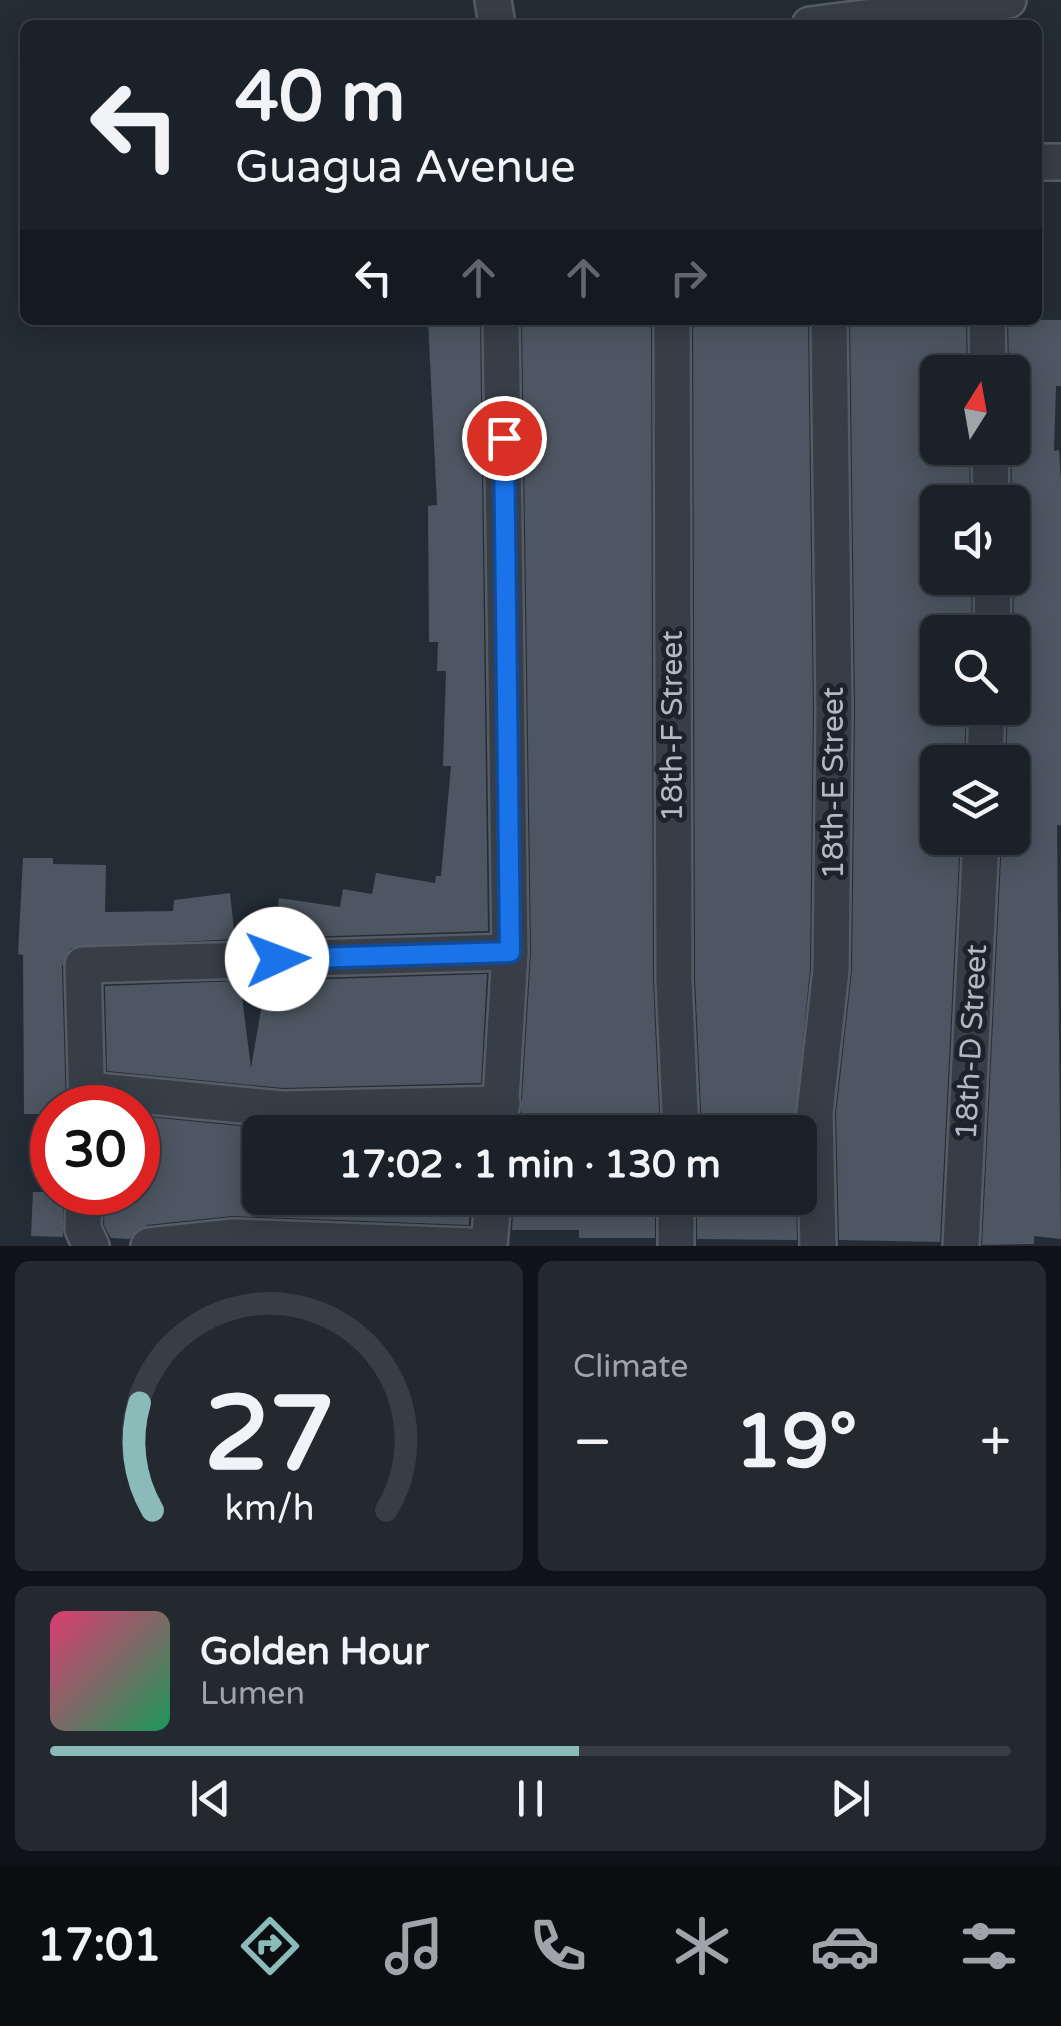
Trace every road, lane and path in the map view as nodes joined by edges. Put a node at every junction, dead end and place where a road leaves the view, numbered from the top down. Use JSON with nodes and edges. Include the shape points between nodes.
{"nodes":[{"id":1,"x":1008,"y":0,"type":"edge"},
{"id":2,"x":850,"y":20,"type":"edge"},
{"id":3,"x":501,"y":325,"type":"edge"},
{"id":4,"x":672,"y":325,"type":"edge"},
{"id":5,"x":830,"y":325,"type":"edge"},
{"id":6,"x":987,"y":325,"type":"edge"},
{"id":7,"x":988,"y":355,"type":"edge"},
{"id":8,"x":980,"y":855,"type":"edge"},
{"id":9,"x":510,"y":952,"type":"junction"},
{"id":10,"x":87,"y":1085,"type":"edge"},
{"id":11,"x":160,"y":1103,"type":"edge"},
{"id":12,"x":427,"y":1115,"type":"edge"},
{"id":13,"x":500,"y":1115,"type":"edge"},
{"id":14,"x":680,"y":1115,"type":"edge"},
{"id":15,"x":84,"y":1215,"type":"edge"},
{"id":16,"x":492,"y":1215,"type":"edge"},
{"id":17,"x":676,"y":1215,"type":"edge"},
{"id":18,"x":234,"y":1241,"type":"edge"},
{"id":19,"x":350,"y":1242,"type":"edge"},
{"id":20,"x":91,"y":1246,"type":"edge"},
{"id":21,"x":149,"y":1246,"type":"edge"},
{"id":22,"x":469,"y":1246,"type":"edge"},
{"id":23,"x":489,"y":1246,"type":"edge"},
{"id":24,"x":676,"y":1246,"type":"edge"},
{"id":25,"x":818,"y":1246,"type":"edge"},
{"id":26,"x":961,"y":1246,"type":"edge"}],
"edges":[{"from":1,"to":2,"type":"street"},
{"from":3,"to":9,"type":"street"},
{"from":4,"to":14,"type":"street","name":"18th-F Street"},
{"from":5,"to":25,"type":"street","name":"18th-E Street","via":[[832,950],[815,1113]]},
{"from":6,"to":7,"type":"street"},
{"from":8,"to":26,"type":"street","name":"18th-D Street"},
{"from":9,"to":10,"type":"street","via":[[83,966]]},
{"from":9,"to":13,"type":"street"},
{"from":11,"to":12,"type":"street"},
{"from":15,"to":20,"type":"street"},
{"from":16,"to":23,"type":"street"},
{"from":17,"to":24,"type":"street"},
{"from":18,"to":19,"type":"street"},
{"from":18,"to":21,"type":"street"},
{"from":19,"to":22,"type":"street"}]}
